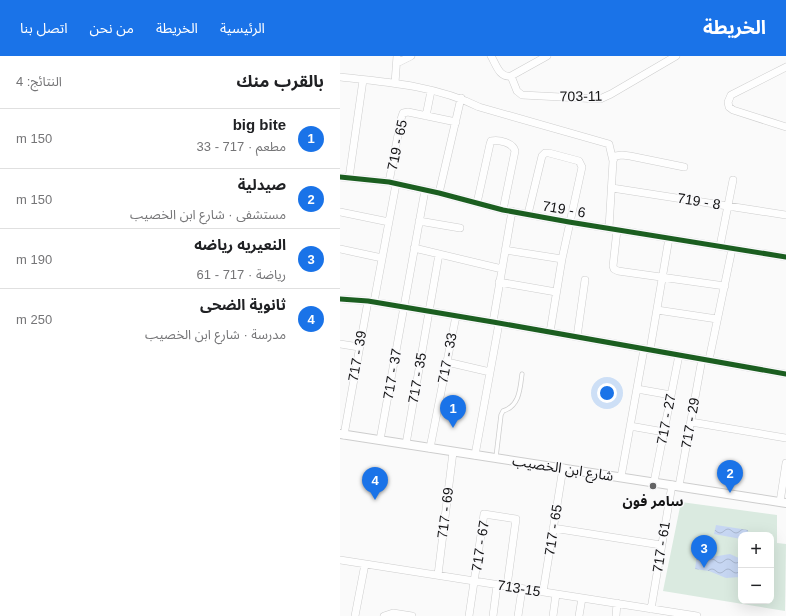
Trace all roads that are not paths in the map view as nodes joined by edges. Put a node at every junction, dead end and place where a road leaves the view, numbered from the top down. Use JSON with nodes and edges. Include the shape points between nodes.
{"nodes":[{"id":1,"x":411,"y":56,"type":"edge"},
{"id":2,"x":491,"y":56,"type":"edge"},
{"id":3,"x":547,"y":56,"type":"edge"},
{"id":4,"x":676,"y":56,"type":"edge"},
{"id":5,"x":667,"y":58,"type":"edge"},
{"id":6,"x":397,"y":60,"type":"edge"},
{"id":7,"x":786,"y":67,"type":"edge"},
{"id":8,"x":511,"y":76,"type":"junction"},
{"id":9,"x":340,"y":77,"type":"edge"},
{"id":10,"x":363,"y":80,"type":"junction"},
{"id":11,"x":395,"y":83,"type":"junction"},
{"id":12,"x":430,"y":91,"type":"junction"},
{"id":13,"x":461,"y":98,"type":"junction"},
{"id":14,"x":426,"y":116,"type":"junction"},
{"id":15,"x":456,"y":122,"type":"junction"},
{"id":16,"x":786,"y":128,"type":"edge"},
{"id":17,"x":613,"y":162,"type":"junction"},
{"id":18,"x":684,"y":167,"type":"dead end"},
{"id":19,"x":340,"y":177,"type":"edge"},
{"id":20,"x":349,"y":178,"type":"junction"},
{"id":21,"x":733,"y":180,"type":"dead end"},
{"id":22,"x":392,"y":183,"type":"junction"},
{"id":23,"x":612,"y":188,"type":"junction"},
{"id":24,"x":425,"y":190,"type":"junction"},
{"id":25,"x":439,"y":193,"type":"junction"},
{"id":26,"x":476,"y":203,"type":"junction"},
{"id":27,"x":727,"y":205,"type":"junction"},
{"id":28,"x":503,"y":210,"type":"junction"},
{"id":29,"x":512,"y":211,"type":"junction"},
{"id":30,"x":340,"y":212,"type":"edge"},
{"id":31,"x":528,"y":214,"type":"junction"},
{"id":32,"x":786,"y":214,"type":"edge"},
{"id":33,"x":419,"y":221,"type":"junction"},
{"id":34,"x":389,"y":222,"type":"junction"},
{"id":35,"x":569,"y":222,"type":"junction"},
{"id":36,"x":460,"y":228,"type":"dead end"},
{"id":37,"x":609,"y":228,"type":"junction"},
{"id":38,"x":617,"y":230,"type":"junction"},
{"id":39,"x":669,"y":238,"type":"junction"},
{"id":40,"x":720,"y":246,"type":"junction"},
{"id":41,"x":414,"y":248,"type":"junction"},
{"id":42,"x":732,"y":249,"type":"junction"},
{"id":43,"x":340,"y":250,"type":"edge"},
{"id":44,"x":505,"y":250,"type":"junction"},
{"id":45,"x":439,"y":254,"type":"junction"},
{"id":46,"x":786,"y":257,"type":"edge"},
{"id":47,"x":382,"y":258,"type":"junction"},
{"id":48,"x":562,"y":258,"type":"junction"},
{"id":49,"x":502,"y":269,"type":"junction"},
{"id":50,"x":663,"y":277,"type":"junction"},
{"id":51,"x":585,"y":280,"type":"dead end"},
{"id":52,"x":499,"y":282,"type":"junction"},
{"id":53,"x":725,"y":286,"type":"junction"},
{"id":54,"x":556,"y":292,"type":"junction"},
{"id":55,"x":340,"y":299,"type":"edge"},
{"id":56,"x":371,"y":302,"type":"junction"},
{"id":57,"x":403,"y":307,"type":"junction"},
{"id":58,"x":657,"y":310,"type":"junction"},
{"id":59,"x":429,"y":312,"type":"junction"},
{"id":60,"x":456,"y":316,"type":"junction"},
{"id":61,"x":718,"y":319,"type":"junction"},
{"id":62,"x":496,"y":322,"type":"junction"},
{"id":63,"x":550,"y":332,"type":"junction"},
{"id":64,"x":577,"y":337,"type":"junction"},
{"id":65,"x":340,"y":344,"type":"edge"},
{"id":66,"x":359,"y":347,"type":"junction"},
{"id":67,"x":647,"y":349,"type":"junction"},
{"id":68,"x":679,"y":355,"type":"junction"},
{"id":69,"x":705,"y":360,"type":"junction"},
{"id":70,"x":446,"y":362,"type":"junction"},
{"id":71,"x":490,"y":372,"type":"junction"},
{"id":72,"x":522,"y":374,"type":"dead end"},
{"id":73,"x":786,"y":374,"type":"edge"},
{"id":74,"x":637,"y":389,"type":"junction"},
{"id":75,"x":671,"y":395,"type":"junction"},
{"id":76,"x":690,"y":422,"type":"junction"},
{"id":77,"x":630,"y":426,"type":"junction"},
{"id":78,"x":664,"y":432,"type":"junction"},
{"id":79,"x":342,"y":434,"type":"edge"},
{"id":80,"x":786,"y":438,"type":"edge"},
{"id":81,"x":380,"y":440,"type":"junction"},
{"id":82,"x":406,"y":444,"type":"junction"},
{"id":83,"x":430,"y":448,"type":"junction"},
{"id":84,"x":453,"y":452,"type":"junction"},
{"id":85,"x":474,"y":455,"type":"junction"},
{"id":86,"x":496,"y":458,"type":"junction"},
{"id":87,"x":786,"y":463,"type":"edge"},
{"id":88,"x":563,"y":468,"type":"junction"},
{"id":89,"x":621,"y":477,"type":"junction"},
{"id":90,"x":654,"y":482,"type":"junction"},
{"id":91,"x":675,"y":486,"type":"junction"},
{"id":92,"x":783,"y":502,"type":"edge"},
{"id":93,"x":553,"y":528,"type":"junction"},
{"id":94,"x":661,"y":545,"type":"junction"},
{"id":95,"x":340,"y":560,"type":"edge"},
{"id":96,"x":365,"y":564,"type":"junction"},
{"id":97,"x":438,"y":575,"type":"junction"},
{"id":98,"x":475,"y":581,"type":"junction"},
{"id":99,"x":497,"y":585,"type":"junction"},
{"id":100,"x":507,"y":586,"type":"junction"},
{"id":101,"x":522,"y":589,"type":"junction"},
{"id":102,"x":543,"y":592,"type":"junction"},
{"id":103,"x":556,"y":594,"type":"junction"},
{"id":104,"x":582,"y":598,"type":"junction"},
{"id":105,"x":617,"y":603,"type":"junction"},
{"id":106,"x":656,"y":612,"type":"edge"},
{"id":107,"x":356,"y":616,"type":"edge"},
{"id":108,"x":384,"y":616,"type":"edge"},
{"id":109,"x":412,"y":616,"type":"edge"},
{"id":110,"x":469,"y":616,"type":"edge"},
{"id":111,"x":493,"y":616,"type":"edge"},
{"id":112,"x":518,"y":616,"type":"edge"},
{"id":113,"x":553,"y":616,"type":"edge"},
{"id":114,"x":579,"y":616,"type":"edge"},
{"id":115,"x":616,"y":616,"type":"edge"},
{"id":116,"x":697,"y":616,"type":"edge"}],
"edges":[{"from":1,"to":6,"type":"street"},
{"from":2,"to":8,"type":"street","via":[[501,74]]},
{"from":3,"to":8,"type":"street"},
{"from":4,"to":5,"type":"street","name":"703-11"},
{"from":5,"to":8,"type":"street","name":"703-11","via":[[608,96],[600,98],[522,95],[517,91]]},
{"from":6,"to":11,"type":"street"},
{"from":7,"to":16,"type":"street","via":[[731,95],[728,102],[733,110]]},
{"from":9,"to":10,"type":"street"},
{"from":10,"to":11,"type":"street"},
{"from":10,"to":20,"type":"street"},
{"from":11,"to":12,"type":"street"},
{"from":12,"to":13,"type":"street"},
{"from":12,"to":14,"type":"street"},
{"from":13,"to":15,"type":"street"},
{"from":13,"to":17,"type":"street","via":[[479,107],[609,144]]},
{"from":14,"to":15,"type":"street","name":"719 - 65"},
{"from":14,"to":22,"type":"street","name":"719 - 65","via":[[403,113]]},
{"from":15,"to":25,"type":"street"},
{"from":17,"to":18,"type":"street","via":[[615,156],[622,155]]},
{"from":17,"to":23,"type":"street"},
{"from":19,"to":20,"type":"street","name":"719 - 6"},
{"from":20,"to":22,"type":"street","name":"719 - 6"},
{"from":21,"to":27,"type":"street"},
{"from":22,"to":24,"type":"street","name":"719 - 6"},
{"from":22,"to":34,"type":"street","name":"717 - 39"},
{"from":23,"to":27,"type":"street","name":"719 - 8"},
{"from":23,"to":37,"type":"street"},
{"from":24,"to":25,"type":"street","name":"719 - 6"},
{"from":24,"to":33,"type":"street","name":"717 - 37"},
{"from":25,"to":26,"type":"street","name":"719 - 6"},
{"from":26,"to":28,"type":"street","name":"719 - 6"},
{"from":26,"to":28,"type":"street","via":[[491,141],[511,144],[515,151]]},
{"from":27,"to":32,"type":"street","name":"719 - 8"},
{"from":27,"to":40,"type":"street"},
{"from":28,"to":29,"type":"street","name":"719 - 6"},
{"from":29,"to":31,"type":"street","name":"719 - 6"},
{"from":29,"to":44,"type":"street"},
{"from":30,"to":34,"type":"street"},
{"from":31,"to":35,"type":"street","name":"719 - 6"},
{"from":31,"to":35,"type":"street","via":[[542,156],[549,153],[581,163]]},
{"from":33,"to":36,"type":"street"},
{"from":33,"to":41,"type":"street","name":"717 - 37"},
{"from":34,"to":47,"type":"street","name":"717 - 39"},
{"from":35,"to":37,"type":"street","name":"719 - 6"},
{"from":35,"to":48,"type":"street"},
{"from":37,"to":38,"type":"street","name":"719 - 6"},
{"from":38,"to":39,"type":"street","name":"719 - 6"},
{"from":38,"to":50,"type":"street","via":[[612,266],[614,269]]},
{"from":39,"to":40,"type":"street","name":"719 - 6"},
{"from":39,"to":50,"type":"street"},
{"from":40,"to":42,"type":"street","name":"719 - 6"},
{"from":41,"to":45,"type":"street"},
{"from":41,"to":57,"type":"street","name":"717 - 37"},
{"from":42,"to":46,"type":"street","name":"719 - 6"},
{"from":42,"to":53,"type":"street","name":"717 - 29"},
{"from":43,"to":47,"type":"street"},
{"from":44,"to":48,"type":"street"},
{"from":44,"to":49,"type":"street"},
{"from":45,"to":49,"type":"street"},
{"from":45,"to":59,"type":"street","name":"717 - 35"},
{"from":47,"to":56,"type":"street","name":"717 - 39"},
{"from":48,"to":54,"type":"street"},
{"from":49,"to":52,"type":"street"},
{"from":50,"to":53,"type":"street"},
{"from":50,"to":58,"type":"street"},
{"from":51,"to":64,"type":"street"},
{"from":52,"to":54,"type":"street"},
{"from":52,"to":62,"type":"street"},
{"from":53,"to":61,"type":"street","name":"717 - 29"},
{"from":54,"to":63,"type":"street"},
{"from":55,"to":56,"type":"street"},
{"from":56,"to":57,"type":"street"},
{"from":56,"to":66,"type":"street","name":"717 - 39"},
{"from":57,"to":59,"type":"street"},
{"from":57,"to":81,"type":"street","name":"717 - 37"},
{"from":58,"to":61,"type":"street"},
{"from":58,"to":67,"type":"street"},
{"from":59,"to":60,"type":"street"},
{"from":59,"to":82,"type":"street","name":"717 - 35"},
{"from":60,"to":62,"type":"street"},
{"from":60,"to":70,"type":"street","name":"717 - 33"},
{"from":61,"to":69,"type":"street","name":"717 - 29"},
{"from":62,"to":63,"type":"street"},
{"from":62,"to":71,"type":"street"},
{"from":63,"to":64,"type":"street"},
{"from":64,"to":67,"type":"street"},
{"from":65,"to":66,"type":"street"},
{"from":66,"to":79,"type":"street","name":"717 - 39"},
{"from":67,"to":68,"type":"street"},
{"from":67,"to":74,"type":"street"},
{"from":68,"to":69,"type":"street"},
{"from":68,"to":75,"type":"street","name":"717 - 27"},
{"from":69,"to":73,"type":"street"},
{"from":69,"to":76,"type":"street","name":"717 - 29"},
{"from":70,"to":71,"type":"street"},
{"from":70,"to":83,"type":"street","name":"717 - 33"},
{"from":71,"to":85,"type":"street"},
{"from":72,"to":86,"type":"lane","via":[[518,399],[501,415]]},
{"from":74,"to":75,"type":"street"},
{"from":74,"to":77,"type":"street"},
{"from":75,"to":78,"type":"street","name":"717 - 27"},
{"from":76,"to":80,"type":"street"},
{"from":76,"to":91,"type":"street","name":"717 - 29"},
{"from":77,"to":78,"type":"street"},
{"from":77,"to":89,"type":"street"},
{"from":78,"to":90,"type":"street","name":"717 - 27"},
{"from":79,"to":81,"type":"street","name":"شارع ابن الخصيب"},
{"from":81,"to":82,"type":"street","name":"شارع ابن الخصيب"},
{"from":82,"to":83,"type":"street","name":"شارع ابن الخصيب"},
{"from":83,"to":84,"type":"street","name":"شارع ابن الخصيب"},
{"from":84,"to":85,"type":"street","name":"شارع ابن الخصيب"},
{"from":84,"to":97,"type":"street","name":"717 - 69"},
{"from":85,"to":86,"type":"street","name":"شارع ابن الخصيب"},
{"from":86,"to":88,"type":"street","name":"شارع ابن الخصيب"},
{"from":87,"to":92,"type":"street"},
{"from":88,"to":89,"type":"street","name":"شارع ابن الخصيب"},
{"from":88,"to":93,"type":"street","name":"717 - 65"},
{"from":89,"to":90,"type":"street","name":"شارع ابن الخصيب"},
{"from":90,"to":91,"type":"street","name":"شارع ابن الخصيب"},
{"from":91,"to":92,"type":"street","name":"شارع ابن الخصيب"},
{"from":91,"to":94,"type":"street","name":"717 - 61"},
{"from":93,"to":94,"type":"street"},
{"from":93,"to":102,"type":"street","name":"717 - 65"},
{"from":94,"to":106,"type":"street","name":"717 - 61"},
{"from":95,"to":96,"type":"street","name":"713-15"},
{"from":96,"to":97,"type":"street","name":"713-15"},
{"from":96,"to":107,"type":"street"},
{"from":97,"to":98,"type":"street","name":"713-15"},
{"from":98,"to":99,"type":"street","name":"713-15"},
{"from":98,"to":100,"type":"street","name":"717 - 67","via":[[484,514],[516,519]]},
{"from":98,"to":110,"type":"street"},
{"from":99,"to":100,"type":"street","name":"713-15"},
{"from":99,"to":111,"type":"street"},
{"from":100,"to":101,"type":"street","name":"713-15"},
{"from":101,"to":102,"type":"street","name":"713-15"},
{"from":101,"to":112,"type":"street"},
{"from":102,"to":103,"type":"street","name":"713-15"},
{"from":103,"to":104,"type":"street","name":"713-15"},
{"from":103,"to":113,"type":"street"},
{"from":104,"to":105,"type":"street","name":"713-15"},
{"from":104,"to":114,"type":"street"},
{"from":105,"to":106,"type":"street","name":"713-15"},
{"from":105,"to":115,"type":"street"},
{"from":106,"to":116,"type":"street","name":"713-15"},
{"from":108,"to":109,"type":"street","via":[[393,613]]}]}
